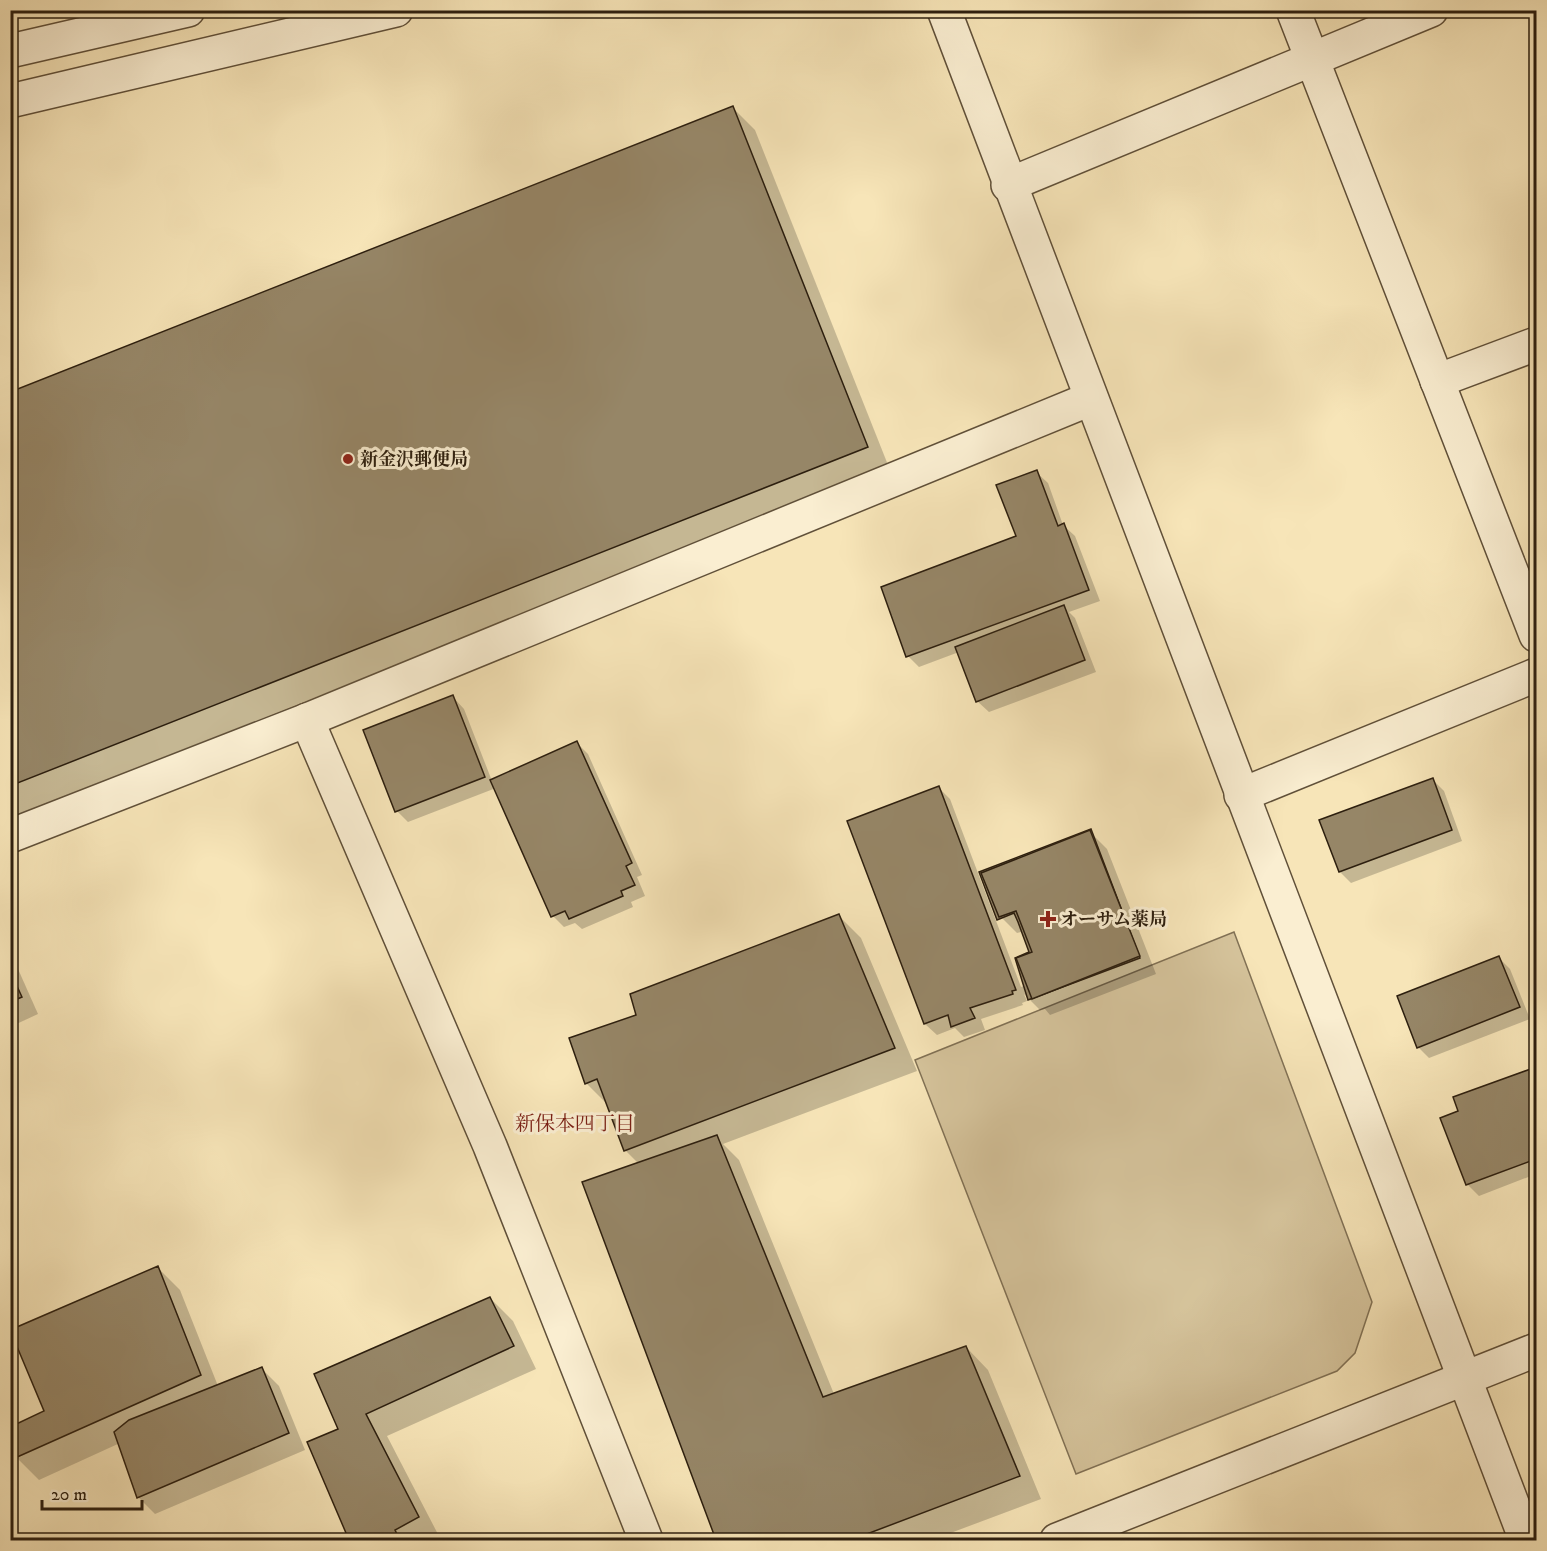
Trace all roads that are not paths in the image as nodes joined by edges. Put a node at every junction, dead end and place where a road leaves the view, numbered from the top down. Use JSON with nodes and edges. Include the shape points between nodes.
{"nodes":[{"id":1,"x":188,"y":10,"type":"edge"},
{"id":2,"x":396,"y":10,"type":"edge"},
{"id":3,"x":944,"y":10,"type":"edge"},
{"id":4,"x":1293,"y":10,"type":"edge"},
{"id":5,"x":1431,"y":10,"type":"edge"},
{"id":6,"x":10,"y":51,"type":"edge"},
{"id":7,"x":1312,"y":60,"type":"junction"},
{"id":8,"x":10,"y":101,"type":"edge"},
{"id":9,"x":1008,"y":184,"type":"junction"},
{"id":10,"x":1536,"y":344,"type":"edge"},
{"id":11,"x":1437,"y":381,"type":"junction"},
{"id":12,"x":1090,"y":399,"type":"junction"},
{"id":13,"x":1536,"y":635,"type":"edge"},
{"id":14,"x":1536,"y":675,"type":"edge"},
{"id":15,"x":307,"y":720,"type":"junction"},
{"id":16,"x":1241,"y":795,"type":"junction"},
{"id":17,"x":10,"y":836,"type":"edge"},
{"id":18,"x":1536,"y":1350,"type":"edge"},
{"id":19,"x":1464,"y":1377,"type":"junction"},
{"id":20,"x":646,"y":1540,"type":"edge"},
{"id":21,"x":1057,"y":1540,"type":"edge"},
{"id":22,"x":1526,"y":1540,"type":"edge"}],
"edges":[{"from":1,"to":6,"type":"street"},
{"from":2,"to":8,"type":"street"},
{"from":3,"to":9,"type":"street"},
{"from":4,"to":7,"type":"street"},
{"from":5,"to":7,"type":"street"},
{"from":7,"to":9,"type":"street"},
{"from":7,"to":11,"type":"street"},
{"from":9,"to":12,"type":"street"},
{"from":10,"to":11,"type":"street"},
{"from":11,"to":13,"type":"street"},
{"from":12,"to":15,"type":"street"},
{"from":12,"to":16,"type":"street"},
{"from":14,"to":16,"type":"street"},
{"from":15,"to":17,"type":"street"},
{"from":15,"to":20,"type":"street","via":[[490,1146]]},
{"from":16,"to":19,"type":"street"},
{"from":18,"to":19,"type":"street"},
{"from":19,"to":21,"type":"street"},
{"from":19,"to":22,"type":"street"}]}
